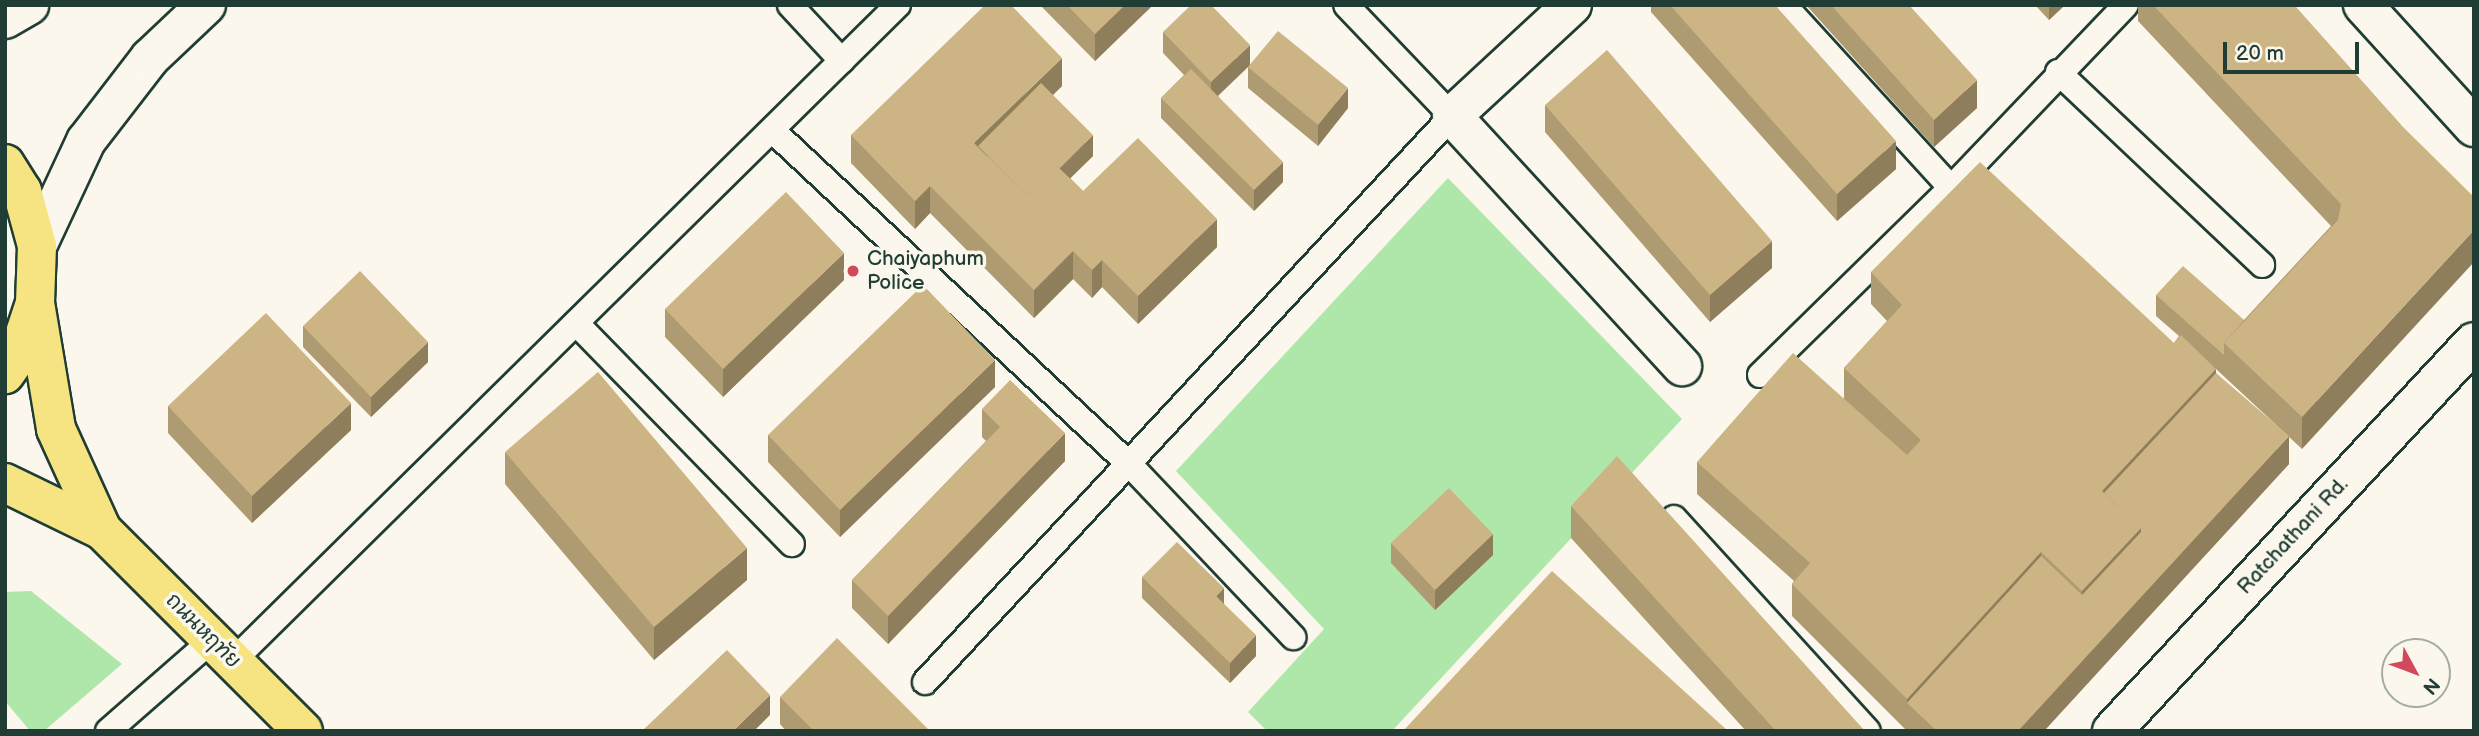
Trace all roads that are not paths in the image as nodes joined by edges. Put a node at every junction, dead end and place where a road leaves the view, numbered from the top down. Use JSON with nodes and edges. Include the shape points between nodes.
{"nodes":[{"id":1,"x":29,"y":5,"type":"edge"},
{"id":2,"x":206,"y":5,"type":"edge"},
{"id":3,"x":790,"y":5,"type":"edge"},
{"id":4,"x":898,"y":5,"type":"edge"},
{"id":5,"x":1346,"y":5,"type":"edge"},
{"id":6,"x":1572,"y":5,"type":"edge"},
{"id":7,"x":1784,"y":5,"type":"edge"},
{"id":8,"x":2126,"y":5,"type":"edge"},
{"id":9,"x":2363,"y":5,"type":"edge"},
{"id":10,"x":5,"y":19,"type":"edge"},
{"id":11,"x":842,"y":61,"type":"junction"},
{"id":12,"x":2059,"y":72,"type":"junction"},
{"id":13,"x":1452,"y":116,"type":"junction"},
{"id":14,"x":2474,"y":127,"type":"edge"},
{"id":15,"x":772,"y":130,"type":"junction"},
{"id":16,"x":5,"y":164,"type":"edge"},
{"id":17,"x":1951,"y":188,"type":"junction"},
{"id":18,"x":37,"y":246,"type":"junction"},
{"id":19,"x":2262,"y":265,"type":"dead end"},
{"id":20,"x":35,"y":303,"type":"junction"},
{"id":21,"x":576,"y":323,"type":"junction"},
{"id":22,"x":2474,"y":342,"type":"edge"},
{"id":23,"x":1682,"y":366,"type":"dead end"},
{"id":24,"x":5,"y":374,"type":"edge"},
{"id":25,"x":1760,"y":375,"type":"dead end"},
{"id":26,"x":1131,"y":466,"type":"junction"},
{"id":27,"x":5,"y":483,"type":"edge"},
{"id":28,"x":1674,"y":518,"type":"edge"},
{"id":29,"x":102,"y":530,"type":"junction"},
{"id":30,"x":792,"y":544,"type":"dead end"},
{"id":31,"x":1293,"y":637,"type":"dead end"},
{"id":32,"x":222,"y":650,"type":"junction"},
{"id":33,"x":925,"y":682,"type":"dead end"},
{"id":34,"x":107,"y":731,"type":"edge"},
{"id":35,"x":303,"y":731,"type":"edge"},
{"id":36,"x":1868,"y":731,"type":"edge"},
{"id":37,"x":2112,"y":731,"type":"edge"}],
"edges":[{"from":1,"to":10,"type":"street"},
{"from":2,"to":18,"type":"street","via":[[150,58],[86,141]]},
{"from":3,"to":11,"type":"lane"},
{"from":4,"to":11,"type":"lane"},
{"from":5,"to":13,"type":"lane"},
{"from":6,"to":13,"type":"street"},
{"from":7,"to":17,"type":"lane"},
{"from":8,"to":12,"type":"lane"},
{"from":9,"to":14,"type":"street"},
{"from":11,"to":15,"type":"lane"},
{"from":12,"to":17,"type":"lane"},
{"from":12,"to":19,"type":"lane"},
{"from":13,"to":23,"type":"street"},
{"from":13,"to":26,"type":"lane"},
{"from":15,"to":21,"type":"lane"},
{"from":15,"to":26,"type":"lane"},
{"from":16,"to":18,"type":"main road","via":[[22,191]]},
{"from":17,"to":25,"type":"lane"},
{"from":18,"to":20,"type":"main road"},
{"from":20,"to":24,"type":"main road","via":[[18,357]]},
{"from":20,"to":29,"type":"main road","name":"ถนนหฤทัย","via":[[56,429]]},
{"from":21,"to":30,"type":"lane"},
{"from":21,"to":32,"type":"lane"},
{"from":22,"to":37,"type":"street","name":"Ratchathani Rd."},
{"from":26,"to":31,"type":"lane"},
{"from":26,"to":33,"type":"lane"},
{"from":27,"to":29,"type":"main road","name":"ถนนหฤทัย"},
{"from":28,"to":36,"type":"lane"},
{"from":29,"to":32,"type":"main road","name":"ถนนหฤทัย"},
{"from":32,"to":34,"type":"lane"},
{"from":32,"to":35,"type":"main road","name":"ถนนหฤทัย"}]}
